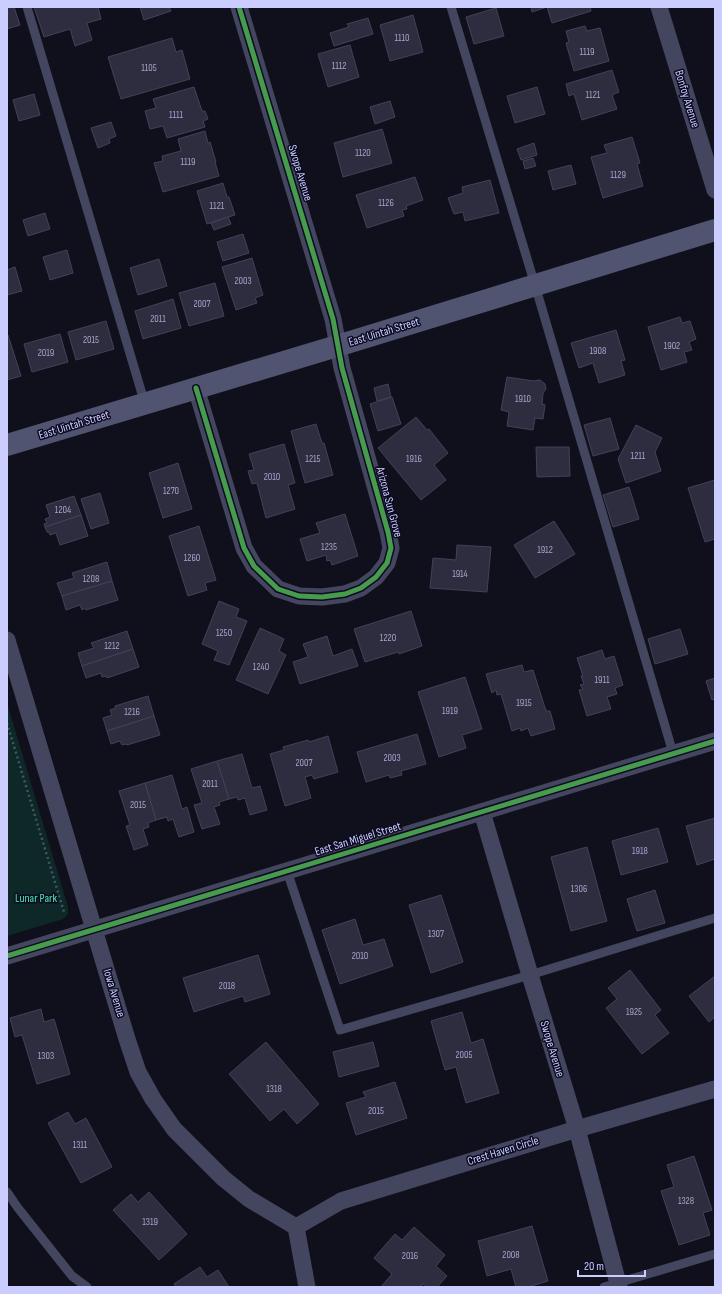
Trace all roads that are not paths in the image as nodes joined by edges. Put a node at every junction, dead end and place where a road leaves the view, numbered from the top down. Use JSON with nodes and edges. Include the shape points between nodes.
{"nodes":[{"id":1,"x":27,"y":7,"type":"edge"},
{"id":2,"x":240,"y":7,"type":"edge"},
{"id":3,"x":451,"y":7,"type":"edge"},
{"id":4,"x":659,"y":7,"type":"edge"},
{"id":5,"x":715,"y":190,"type":"edge"},
{"id":6,"x":715,"y":230,"type":"edge"},
{"id":7,"x":535,"y":285,"type":"junction"},
{"id":8,"x":337,"y":346,"type":"junction"},
{"id":9,"x":196,"y":388,"type":"junction"},
{"id":10,"x":145,"y":404,"type":"junction"},
{"id":11,"x":7,"y":445,"type":"edge"},
{"id":12,"x":7,"y":640,"type":"edge"},
{"id":13,"x":715,"y":741,"type":"edge"},
{"id":14,"x":673,"y":753,"type":"junction"},
{"id":15,"x":482,"y":812,"type":"junction"},
{"id":16,"x":287,"y":871,"type":"junction"},
{"id":17,"x":715,"y":918,"type":"edge"},
{"id":18,"x":95,"y":930,"type":"junction"},
{"id":19,"x":7,"y":956,"type":"edge"},
{"id":20,"x":530,"y":975,"type":"junction"},
{"id":21,"x":715,"y":1089,"type":"edge"},
{"id":22,"x":577,"y":1129,"type":"junction"},
{"id":23,"x":7,"y":1192,"type":"edge"},
{"id":24,"x":296,"y":1227,"type":"junction"},
{"id":25,"x":715,"y":1254,"type":"edge"},
{"id":26,"x":614,"y":1286,"type":"edge"},
{"id":27,"x":87,"y":1287,"type":"edge"},
{"id":28,"x":308,"y":1287,"type":"edge"}],
"edges":[{"from":1,"to":10,"type":"lane"},
{"from":2,"to":8,"type":"street","name":"Swope Avenue","via":[[333,319]]},
{"from":3,"to":7,"type":"lane"},
{"from":4,"to":5,"type":"street","name":"Bonfoy Avenue"},
{"from":6,"to":7,"type":"main road","name":"East Uintah Street"},
{"from":7,"to":8,"type":"main road","name":"East Uintah Street"},
{"from":7,"to":14,"type":"lane"},
{"from":8,"to":9,"type":"main road","name":"East Uintah Street"},
{"from":8,"to":9,"type":"street","name":"Arizona Sun Grove","via":[[391,548],[387,563],[376,577],[362,588],[345,594],[322,597],[292,594],[278,589],[254,566],[244,548]]},
{"from":9,"to":10,"type":"main road","name":"East Uintah Street"},
{"from":10,"to":11,"type":"main road","name":"East Uintah Street"},
{"from":12,"to":18,"type":"street","name":"Iowa Avenue"},
{"from":13,"to":14,"type":"street","name":"East San Miguel Street"},
{"from":14,"to":15,"type":"street","name":"East San Miguel Street"},
{"from":15,"to":16,"type":"street","name":"East San Miguel Street"},
{"from":15,"to":20,"type":"street","name":"Swope Avenue"},
{"from":16,"to":18,"type":"street","name":"East San Miguel Street"},
{"from":16,"to":20,"type":"lane","via":[[340,1030]]},
{"from":17,"to":20,"type":"lane"},
{"from":18,"to":19,"type":"street","name":"East San Miguel Street"},
{"from":18,"to":24,"type":"street","name":"Iowa Avenue","via":[[138,1072],[153,1099],[174,1129],[223,1178],[248,1199]]},
{"from":20,"to":22,"type":"street","name":"Swope Avenue"},
{"from":21,"to":22,"type":"street","name":"Crest Haven Circle"},
{"from":22,"to":24,"type":"street","name":"Crest Haven Circle","via":[[341,1201]]},
{"from":22,"to":26,"type":"street","name":"Swope Avenue"},
{"from":23,"to":27,"type":"lane","via":[[72,1276]]},
{"from":24,"to":28,"type":"street"},
{"from":25,"to":26,"type":"lane"}]}
